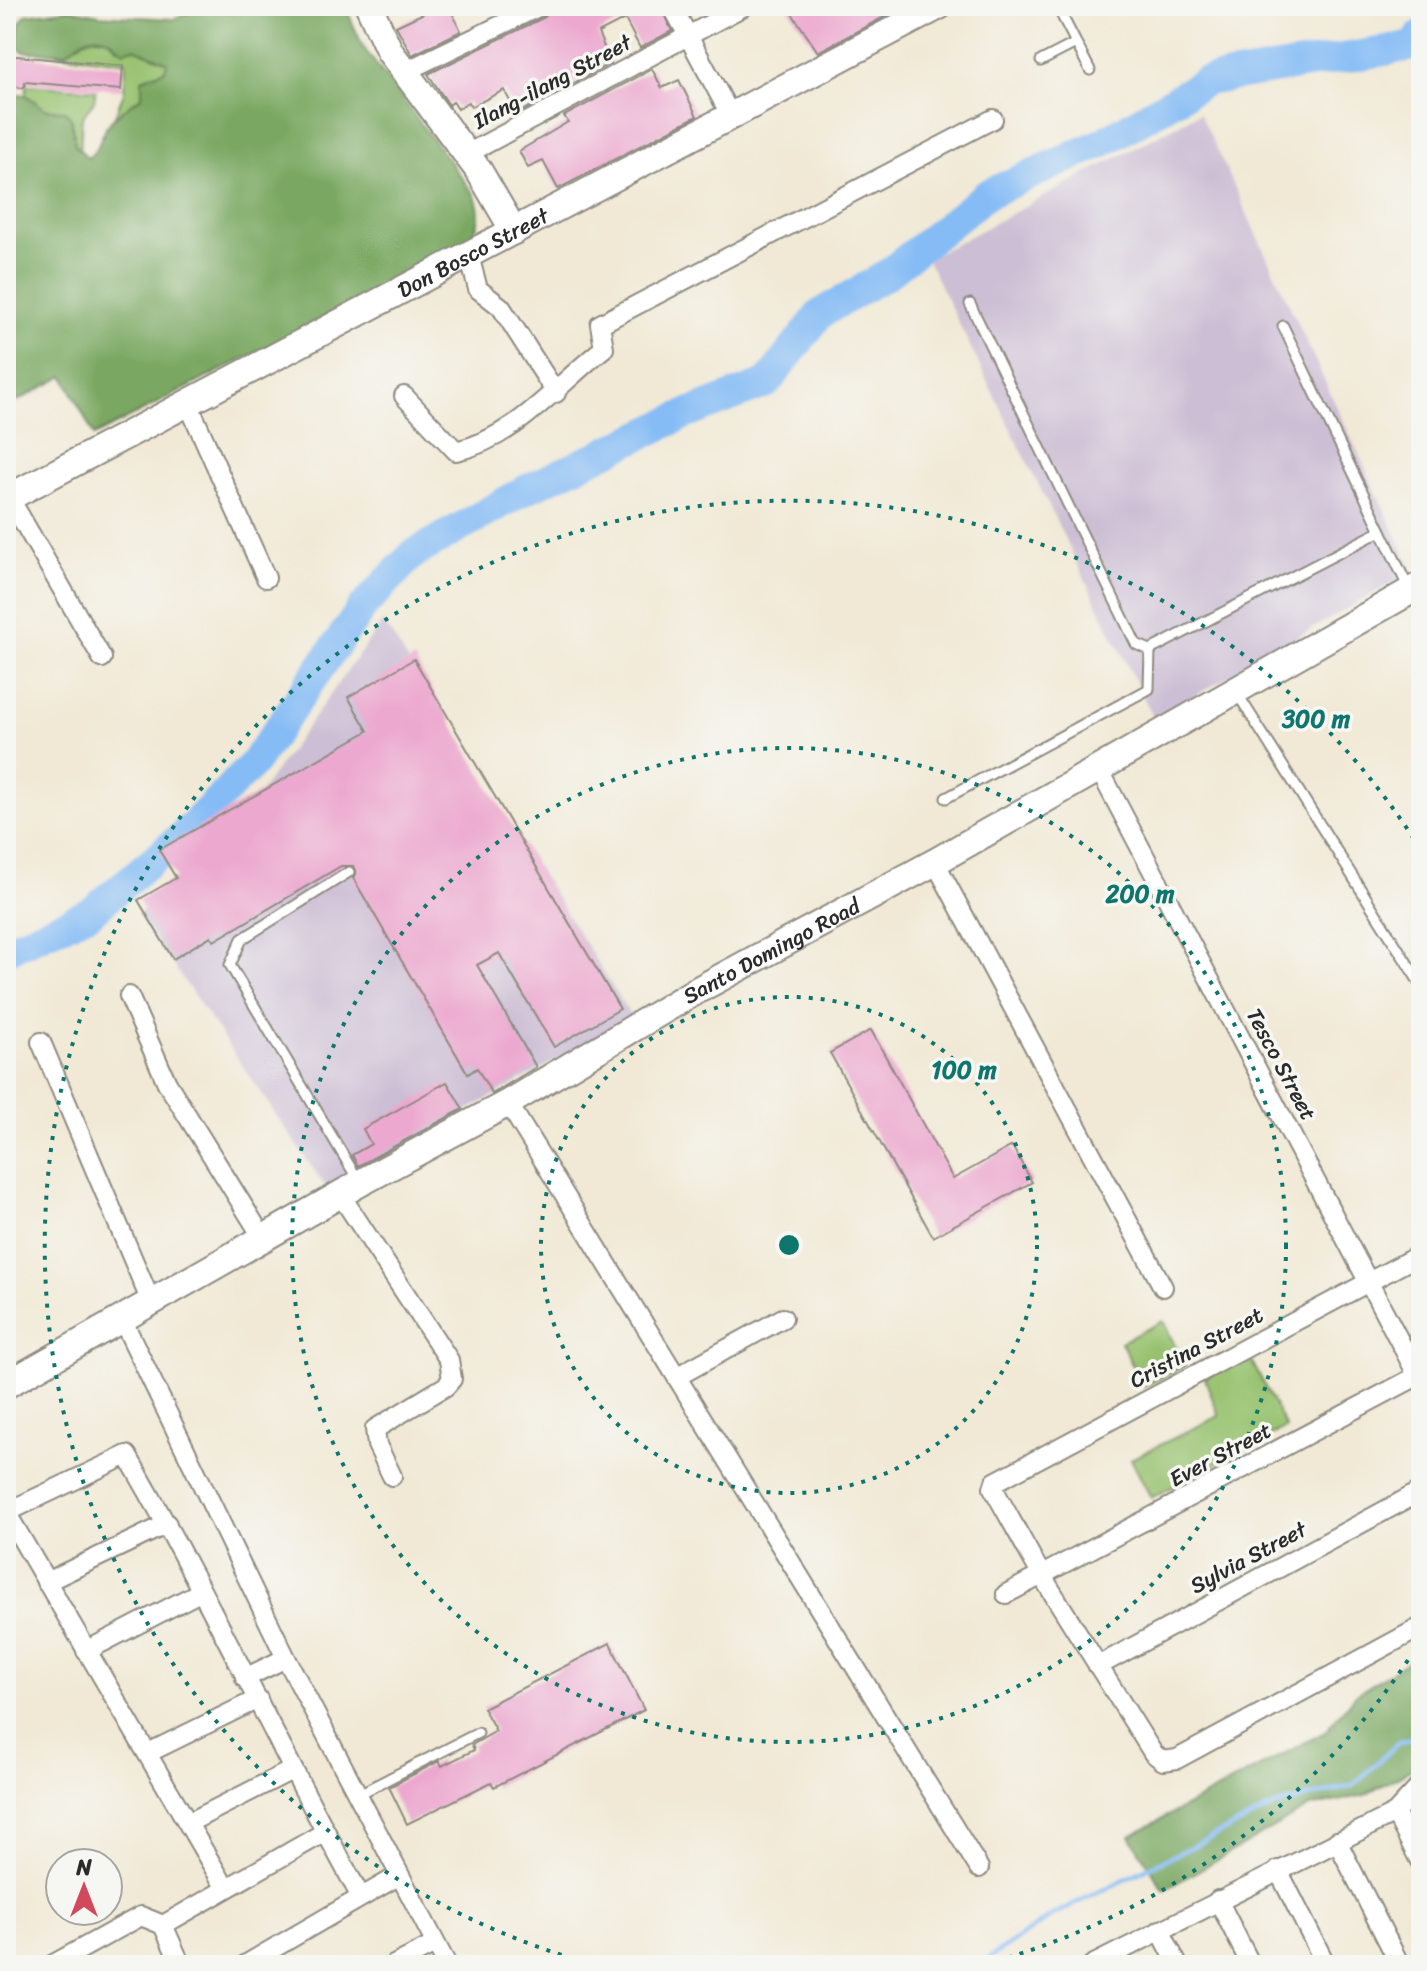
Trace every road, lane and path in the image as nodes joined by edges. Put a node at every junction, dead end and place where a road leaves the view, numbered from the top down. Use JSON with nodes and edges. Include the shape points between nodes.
{"nodes":[{"id":1,"x":15,"y":6,"type":"edge"},
{"id":2,"x":369,"y":6,"type":"edge"},
{"id":3,"x":540,"y":6,"type":"edge"},
{"id":4,"x":672,"y":6,"type":"edge"},
{"id":5,"x":744,"y":6,"type":"edge"},
{"id":6,"x":939,"y":6,"type":"edge"},
{"id":7,"x":1057,"y":6,"type":"edge"},
{"id":8,"x":1136,"y":6,"type":"edge"},
{"id":9,"x":1141,"y":16,"type":"dead end"},
{"id":10,"x":6,"y":35,"type":"edge"},
{"id":11,"x":687,"y":37,"type":"junction"},
{"id":12,"x":1074,"y":44,"type":"junction"},
{"id":13,"x":1041,"y":61,"type":"dead end"},
{"id":14,"x":1090,"y":70,"type":"dead end"},
{"id":15,"x":404,"y":72,"type":"junction"},
{"id":16,"x":731,"y":116,"type":"junction"},
{"id":17,"x":993,"y":119,"type":"dead end"},
{"id":18,"x":467,"y":154,"type":"junction"},
{"id":19,"x":514,"y":231,"type":"junction"},
{"id":20,"x":468,"y":252,"type":"junction"},
{"id":21,"x":970,"y":304,"type":"dead end"},
{"id":22,"x":1283,"y":326,"type":"dead end"},
{"id":23,"x":556,"y":393,"type":"junction"},
{"id":24,"x":404,"y":396,"type":"dead end"},
{"id":25,"x":187,"y":401,"type":"junction"},
{"id":26,"x":8,"y":498,"type":"edge"},
{"id":27,"x":1381,"y":531,"type":"junction"},
{"id":28,"x":266,"y":578,"type":"dead end"},
{"id":29,"x":1416,"y":588,"type":"edge"},
{"id":30,"x":1150,"y":650,"type":"junction"},
{"id":31,"x":102,"y":658,"type":"dead end"},
{"id":32,"x":1235,"y":690,"type":"junction"},
{"id":33,"x":1099,"y":769,"type":"junction"},
{"id":34,"x":946,"y":798,"type":"dead end"},
{"id":35,"x":935,"y":862,"type":"junction"},
{"id":36,"x":349,"y":872,"type":"dead end"},
{"id":37,"x":1421,"y":985,"type":"edge"},
{"id":38,"x":129,"y":996,"type":"dead end"},
{"id":39,"x":41,"y":1042,"type":"dead end"},
{"id":40,"x":508,"y":1103,"type":"junction"},
{"id":41,"x":350,"y":1188,"type":"junction"},
{"id":42,"x":263,"y":1238,"type":"junction"},
{"id":43,"x":1421,"y":1254,"type":"edge"},
{"id":44,"x":1368,"y":1282,"type":"junction"},
{"id":45,"x":1163,"y":1287,"type":"dead end"},
{"id":46,"x":151,"y":1302,"type":"junction"},
{"id":47,"x":783,"y":1318,"type":"dead end"},
{"id":48,"x":123,"y":1321,"type":"junction"},
{"id":49,"x":678,"y":1376,"type":"junction"},
{"id":50,"x":1420,"y":1377,"type":"edge"},
{"id":51,"x":6,"y":1385,"type":"edge"},
{"id":52,"x":392,"y":1476,"type":"dead end"},
{"id":53,"x":1421,"y":1491,"type":"edge"},
{"id":54,"x":6,"y":1512,"type":"edge"},
{"id":55,"x":167,"y":1524,"type":"junction"},
{"id":56,"x":1042,"y":1576,"type":"junction"},
{"id":57,"x":46,"y":1582,"type":"junction"},
{"id":58,"x":200,"y":1592,"type":"junction"},
{"id":59,"x":1006,"y":1594,"type":"dead end"},
{"id":60,"x":1421,"y":1627,"type":"edge"},
{"id":61,"x":86,"y":1651,"type":"junction"},
{"id":62,"x":286,"y":1658,"type":"junction"},
{"id":63,"x":1098,"y":1666,"type":"junction"},
{"id":64,"x":245,"y":1678,"type":"junction"},
{"id":65,"x":258,"y":1699,"type":"junction"},
{"id":66,"x":478,"y":1733,"type":"dead end"},
{"id":67,"x":148,"y":1753,"type":"junction"},
{"id":68,"x":292,"y":1770,"type":"junction"},
{"id":69,"x":1421,"y":1785,"type":"edge"},
{"id":70,"x":357,"y":1795,"type":"junction"},
{"id":71,"x":1395,"y":1813,"type":"junction"},
{"id":72,"x":190,"y":1822,"type":"junction"},
{"id":73,"x":325,"y":1832,"type":"junction"},
{"id":74,"x":1337,"y":1841,"type":"junction"},
{"id":75,"x":1421,"y":1863,"type":"edge"},
{"id":76,"x":979,"y":1868,"type":"dead end"},
{"id":77,"x":1278,"y":1870,"type":"junction"},
{"id":78,"x":398,"y":1876,"type":"junction"},
{"id":79,"x":225,"y":1887,"type":"junction"},
{"id":80,"x":361,"y":1897,"type":"junction"},
{"id":81,"x":1218,"y":1900,"type":"junction"},
{"id":82,"x":163,"y":1925,"type":"junction"},
{"id":83,"x":1160,"y":1930,"type":"junction"},
{"id":84,"x":435,"y":1944,"type":"junction"},
{"id":85,"x":1100,"y":1963,"type":"edge"},
{"id":86,"x":52,"y":1965,"type":"edge"},
{"id":87,"x":181,"y":1965,"type":"edge"},
{"id":88,"x":245,"y":1965,"type":"edge"},
{"id":89,"x":394,"y":1965,"type":"edge"},
{"id":90,"x":447,"y":1965,"type":"edge"},
{"id":91,"x":1178,"y":1965,"type":"edge"},
{"id":92,"x":1251,"y":1965,"type":"edge"},
{"id":93,"x":1326,"y":1965,"type":"edge"},
{"id":94,"x":1400,"y":1965,"type":"edge"}],
"edges":[{"from":1,"to":10,"type":"path","via":[[12,35]]},
{"from":2,"to":15,"type":"street"},
{"from":3,"to":15,"type":"street"},
{"from":4,"to":11,"type":"street"},
{"from":5,"to":11,"type":"street","name":"Ilang-ilang Street"},
{"from":6,"to":16,"type":"street","name":"Don Bosco Street"},
{"from":7,"to":12,"type":"lane"},
{"from":8,"to":9,"type":"path"},
{"from":11,"to":16,"type":"street"},
{"from":11,"to":18,"type":"street","name":"Ilang-ilang Street"},
{"from":12,"to":13,"type":"lane"},
{"from":12,"to":14,"type":"lane"},
{"from":15,"to":18,"type":"street"},
{"from":16,"to":19,"type":"street","name":"Don Bosco Street"},
{"from":17,"to":23,"type":"street","via":[[600,324],[604,348]]},
{"from":18,"to":19,"type":"street"},
{"from":19,"to":20,"type":"street","name":"Don Bosco Street"},
{"from":20,"to":23,"type":"street","via":[[478,289],[501,307]]},
{"from":20,"to":25,"type":"street","name":"Don Bosco Street"},
{"from":21,"to":30,"type":"lane","via":[[1136,644]]},
{"from":22,"to":27,"type":"lane"},
{"from":23,"to":24,"type":"street","via":[[483,445],[456,451]]},
{"from":25,"to":26,"type":"street","name":"Don Bosco Street"},
{"from":25,"to":28,"type":"street"},
{"from":26,"to":31,"type":"street"},
{"from":27,"to":29,"type":"lane"},
{"from":27,"to":30,"type":"lane"},
{"from":29,"to":32,"type":"street","name":"Santo Domingo Road"},
{"from":30,"to":34,"type":"lane","via":[[1149,689]]},
{"from":32,"to":33,"type":"street","name":"Santo Domingo Road"},
{"from":32,"to":37,"type":"lane"},
{"from":33,"to":35,"type":"street","name":"Santo Domingo Road"},
{"from":33,"to":44,"type":"street","name":"Tesco Street"},
{"from":35,"to":40,"type":"street","name":"Santo Domingo Road","via":[[694,992]]},
{"from":35,"to":45,"type":"street"},
{"from":36,"to":41,"type":"lane","via":[[242,939],[230,965]]},
{"from":38,"to":42,"type":"street","via":[[167,1083]]},
{"from":39,"to":46,"type":"street"},
{"from":40,"to":41,"type":"street","name":"Santo Domingo Road"},
{"from":40,"to":49,"type":"street"},
{"from":41,"to":42,"type":"street","name":"Santo Domingo Road"},
{"from":41,"to":52,"type":"street","via":[[452,1371],[446,1386],[375,1429]]},
{"from":42,"to":46,"type":"street","name":"Santo Domingo Road"},
{"from":43,"to":44,"type":"street","name":"Cristina Street"},
{"from":44,"to":50,"type":"street","name":"Tesco Street"},
{"from":44,"to":56,"type":"street","name":"Cristina Street","via":[[995,1482],[994,1494]]},
{"from":46,"to":48,"type":"street","name":"Santo Domingo Road"},
{"from":47,"to":49,"type":"street"},
{"from":48,"to":51,"type":"street","name":"Santo Domingo Road"},
{"from":48,"to":62,"type":"street"},
{"from":49,"to":76,"type":"street"},
{"from":50,"to":56,"type":"street","name":"Ever Street"},
{"from":53,"to":63,"type":"street","name":"Sylvia Street"},
{"from":54,"to":55,"type":"street","via":[[127,1455]]},
{"from":54,"to":57,"type":"street"},
{"from":55,"to":57,"type":"street"},
{"from":55,"to":58,"type":"street"},
{"from":56,"to":59,"type":"street","name":"Ever Street"},
{"from":56,"to":63,"type":"street"},
{"from":57,"to":61,"type":"street"},
{"from":58,"to":61,"type":"street"},
{"from":58,"to":64,"type":"street"},
{"from":60,"to":63,"type":"street","via":[[1177,1759],[1163,1761]]},
{"from":61,"to":67,"type":"street"},
{"from":62,"to":64,"type":"street"},
{"from":62,"to":70,"type":"street"},
{"from":64,"to":65,"type":"street"},
{"from":65,"to":67,"type":"street"},
{"from":65,"to":68,"type":"street"},
{"from":66,"to":70,"type":"lane"},
{"from":67,"to":72,"type":"street"},
{"from":68,"to":72,"type":"street"},
{"from":68,"to":73,"type":"street"},
{"from":69,"to":71,"type":"street"},
{"from":70,"to":78,"type":"street"},
{"from":71,"to":74,"type":"street"},
{"from":71,"to":75,"type":"street"},
{"from":72,"to":79,"type":"street"},
{"from":73,"to":79,"type":"street"},
{"from":73,"to":80,"type":"street"},
{"from":74,"to":77,"type":"street"},
{"from":74,"to":94,"type":"street"},
{"from":77,"to":81,"type":"street"},
{"from":77,"to":93,"type":"street"},
{"from":78,"to":80,"type":"street"},
{"from":78,"to":84,"type":"street"},
{"from":79,"to":82,"type":"street"},
{"from":80,"to":88,"type":"street"},
{"from":81,"to":83,"type":"street"},
{"from":81,"to":92,"type":"street"},
{"from":82,"to":86,"type":"street","via":[[141,1916]]},
{"from":82,"to":87,"type":"street"},
{"from":83,"to":85,"type":"street"},
{"from":83,"to":91,"type":"street"},
{"from":84,"to":89,"type":"street"},
{"from":84,"to":90,"type":"street"}]}
